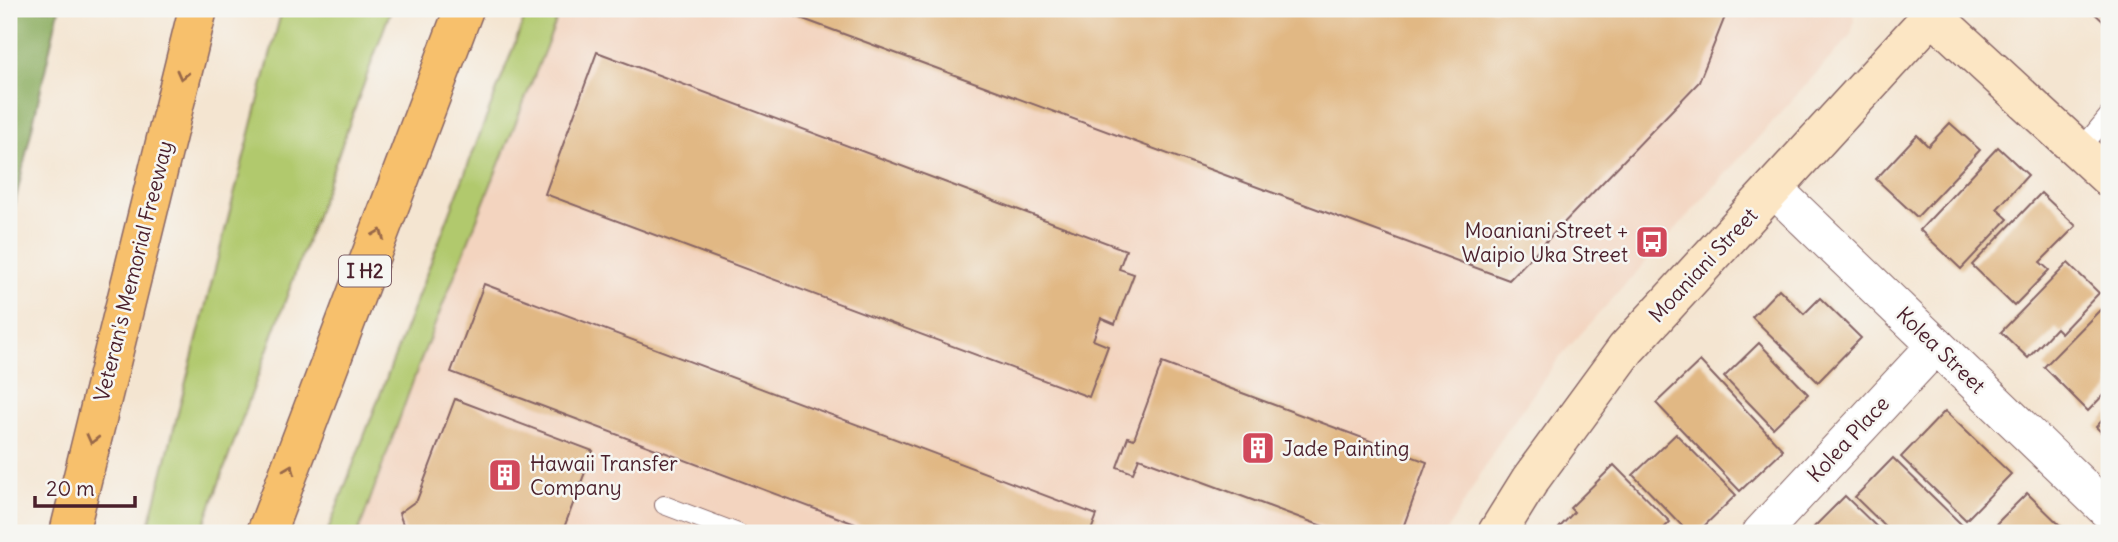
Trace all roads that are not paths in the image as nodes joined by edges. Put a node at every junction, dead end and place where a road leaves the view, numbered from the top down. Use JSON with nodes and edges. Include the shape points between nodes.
{"nodes":[{"id":1,"x":198,"y":9,"type":"edge"},
{"id":2,"x":464,"y":9,"type":"edge"},
{"id":3,"x":1929,"y":12,"type":"edge"},
{"id":4,"x":2109,"y":116,"type":"edge"},
{"id":5,"x":2080,"y":150,"type":"junction"},
{"id":6,"x":2109,"y":178,"type":"edge"},
{"id":7,"x":1774,"y":189,"type":"junction"},
{"id":8,"x":1936,"y":345,"type":"junction"},
{"id":9,"x":664,"y":505,"type":"dead end"},
{"id":10,"x":2109,"y":512,"type":"edge"},
{"id":11,"x":68,"y":533,"type":"edge"},
{"id":12,"x":266,"y":533,"type":"edge"},
{"id":13,"x":738,"y":533,"type":"edge"},
{"id":14,"x":1497,"y":533,"type":"edge"},
{"id":15,"x":1761,"y":533,"type":"edge"}],
"edges":[{"from":1,"to":11,"type":"highway","name":"Veteran's Memorial Freeway","one_way":true},
{"from":12,"to":2,"type":"highway","number":"I H2","one_way":true},
{"from":3,"to":5,"type":"street"},
{"from":3,"to":7,"type":"street","name":"Moaniani Street"},
{"from":4,"to":5,"type":"lane"},
{"from":5,"to":6,"type":"street"},
{"from":7,"to":8,"type":"street","name":"Kolea Street"},
{"from":7,"to":14,"type":"street","name":"Moaniani Street","via":[[1626,349]]},
{"from":8,"to":10,"type":"street","name":"Kolea Street"},
{"from":8,"to":15,"type":"street","name":"Kolea Place"},
{"from":9,"to":13,"type":"lane"}]}
